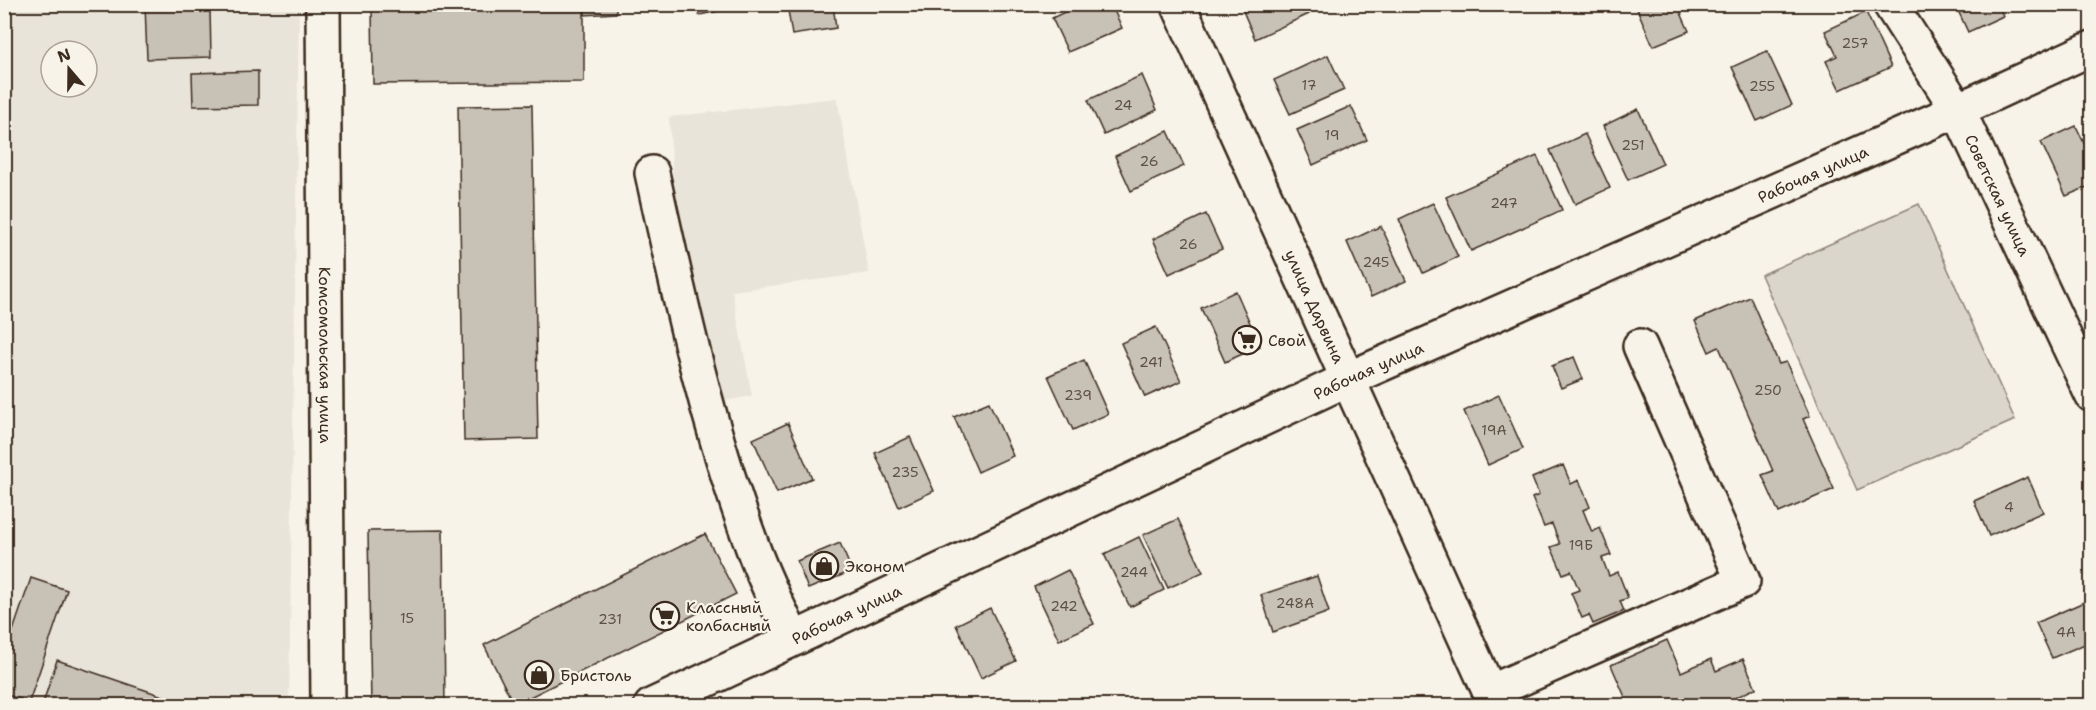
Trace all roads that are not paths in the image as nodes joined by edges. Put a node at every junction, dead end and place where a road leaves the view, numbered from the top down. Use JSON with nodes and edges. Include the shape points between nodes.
{"nodes":[{"id":1,"x":323,"y":4,"type":"edge"},
{"id":2,"x":1178,"y":4,"type":"edge"},
{"id":3,"x":1890,"y":4,"type":"edge"},
{"id":4,"x":2091,"y":48,"type":"edge"},
{"id":5,"x":1958,"y":110,"type":"junction"},
{"id":6,"x":652,"y":173,"type":"dead end"},
{"id":7,"x":1640,"y":346,"type":"dead end"},
{"id":8,"x":1348,"y":379,"type":"junction"},
{"id":9,"x":2091,"y":395,"type":"edge"},
{"id":10,"x":793,"y":639,"type":"junction"},
{"id":11,"x":1493,"y":699,"type":"edge"},
{"id":12,"x":328,"y":705,"type":"edge"},
{"id":13,"x":651,"y":705,"type":"edge"}],
"edges":[{"from":1,"to":12,"type":"street","name":"Комсомольская улица"},
{"from":2,"to":8,"type":"street","name":"улица Дарвина"},
{"from":3,"to":5,"type":"street","name":"Советская улица"},
{"from":4,"to":5,"type":"street","name":"Рабочая улица"},
{"from":5,"to":8,"type":"street","name":"Рабочая улица"},
{"from":5,"to":9,"type":"street","name":"Советская улица"},
{"from":6,"to":10,"type":"street","via":[[680,304],[715,434],[754,552]]},
{"from":7,"to":11,"type":"street","via":[[1743,581]]},
{"from":8,"to":10,"type":"street","name":"Рабочая улица"},
{"from":8,"to":11,"type":"street","name":"улица Дарвина"},
{"from":10,"to":13,"type":"street","name":"Рабочая улица"}]}
